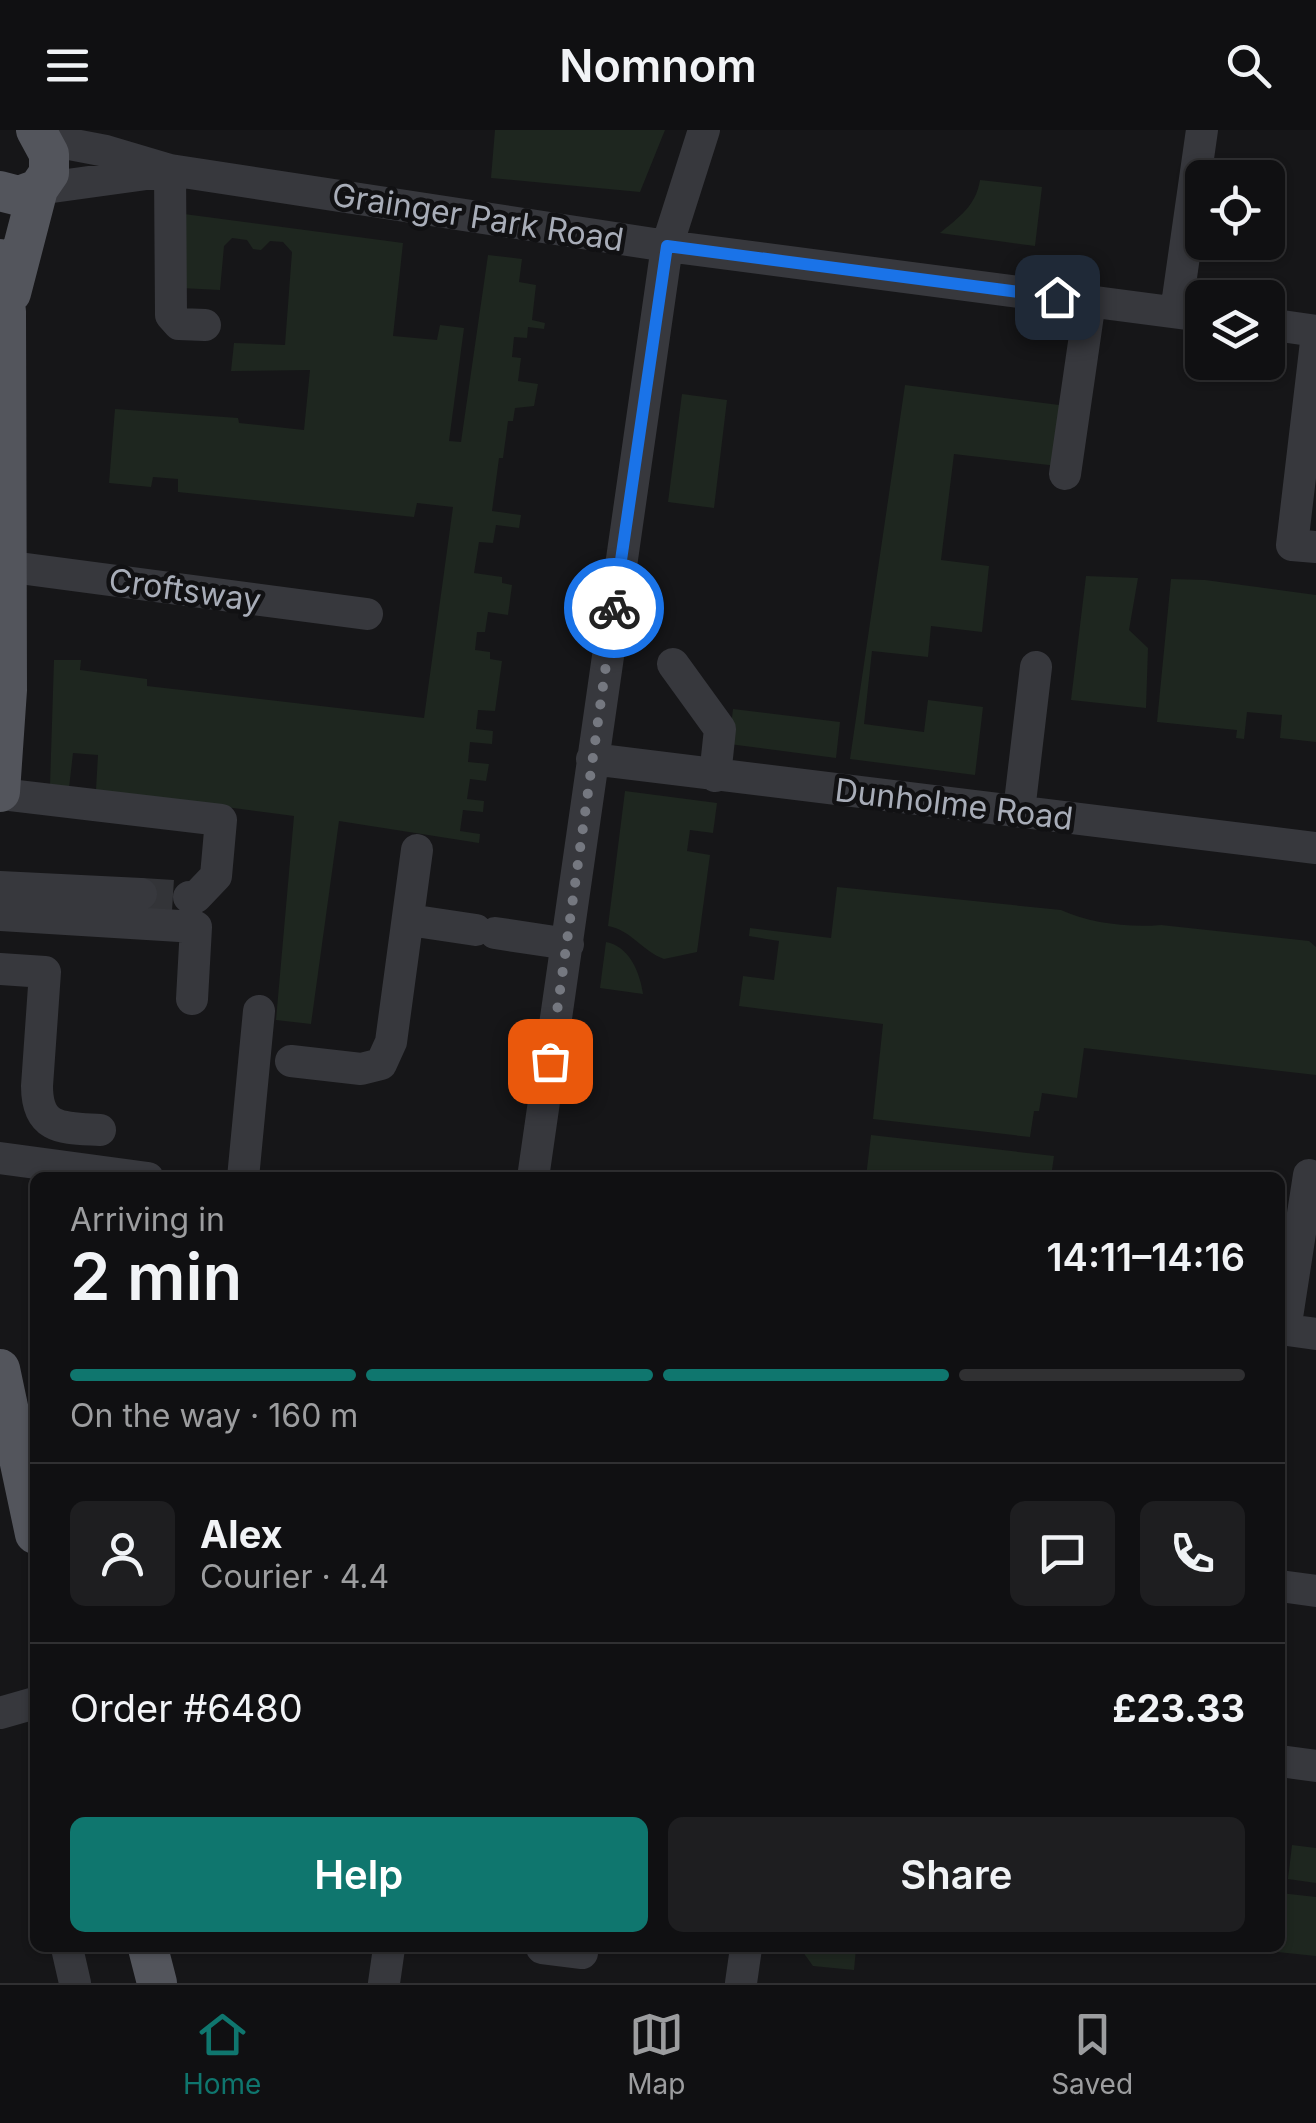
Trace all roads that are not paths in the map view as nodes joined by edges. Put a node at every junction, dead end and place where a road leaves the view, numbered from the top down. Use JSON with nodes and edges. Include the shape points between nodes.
{"nodes":[{"id":1,"x":704,"y":130,"type":"edge"},
{"id":2,"x":1202,"y":130,"type":"edge"},
{"id":3,"x":25,"y":135,"type":"edge"},
{"id":4,"x":170,"y":170,"type":"junction"},
{"id":5,"x":19,"y":190,"type":"edge"},
{"id":6,"x":667,"y":246,"type":"junction"},
{"id":7,"x":0,"y":259,"type":"edge"},
{"id":8,"x":1191,"y":280,"type":"edge"},
{"id":9,"x":1090,"y":301,"type":"junction"},
{"id":10,"x":6,"y":312,"type":"junction"},
{"id":11,"x":1185,"y":313,"type":"edge"},
{"id":12,"x":205,"y":325,"type":"dead end"},
{"id":13,"x":1285,"y":326,"type":"edge"},
{"id":14,"x":1316,"y":330,"type":"edge"},
{"id":15,"x":1316,"y":342,"type":"edge"},
{"id":16,"x":1066,"y":474,"type":"dead end"},
{"id":17,"x":1316,"y":547,"type":"edge"},
{"id":18,"x":4,"y":566,"type":"junction"},
{"id":19,"x":367,"y":614,"type":"dead end"},
{"id":20,"x":673,"y":664,"type":"dead end"},
{"id":21,"x":1036,"y":667,"type":"dead end"},
{"id":22,"x":3,"y":690,"type":"edge"},
{"id":23,"x":592,"y":759,"type":"junction"},
{"id":24,"x":715,"y":776,"type":"junction"},
{"id":25,"x":0,"y":793,"type":"edge"},
{"id":26,"x":1019,"y":811,"type":"junction"},
{"id":27,"x":1316,"y":848,"type":"edge"},
{"id":28,"x":417,"y":850,"type":"dead end"},
{"id":29,"x":0,"y":886,"type":"edge"},
{"id":30,"x":141,"y":894,"type":"tunnel mouth"},
{"id":31,"x":189,"y":896,"type":"dead end"},
{"id":32,"x":0,"y":915,"type":"edge"},
{"id":33,"x":409,"y":920,"type":"junction"},
{"id":34,"x":568,"y":944,"type":"junction"},
{"id":35,"x":0,"y":969,"type":"edge"},
{"id":36,"x":192,"y":999,"type":"dead end"},
{"id":37,"x":259,"y":1010,"type":"dead end"},
{"id":38,"x":291,"y":1061,"type":"dead end"},
{"id":39,"x":0,"y":1158,"type":"edge"},
{"id":40,"x":74,"y":1168,"type":"junction"},
{"id":41,"x":104,"y":1172,"type":"edge"},
{"id":42,"x":244,"y":1172,"type":"edge"},
{"id":43,"x":534,"y":1172,"type":"edge"},
{"id":44,"x":1309,"y":1175,"type":"dead end"},
{"id":45,"x":1294,"y":1331,"type":"edge"},
{"id":46,"x":0,"y":1369,"type":"edge"},
{"id":47,"x":17,"y":1459,"type":"edge"},
{"id":48,"x":30,"y":1513,"type":"edge"},
{"id":49,"x":1285,"y":1587,"type":"edge"},
{"id":50,"x":1316,"y":1591,"type":"edge"},
{"id":51,"x":30,"y":1704,"type":"edge"},
{"id":52,"x":0,"y":1712,"type":"edge"},
{"id":53,"x":1285,"y":1762,"type":"edge"},
{"id":54,"x":1316,"y":1766,"type":"edge"},
{"id":55,"x":68,"y":1952,"type":"edge"},
{"id":56,"x":149,"y":1952,"type":"edge"},
{"id":57,"x":388,"y":1952,"type":"edge"},
{"id":58,"x":574,"y":1952,"type":"edge"},
{"id":59,"x":582,"y":1953,"type":"dead end"},
{"id":60,"x":75,"y":1983,"type":"edge"},
{"id":61,"x":157,"y":1983,"type":"edge"},
{"id":62,"x":384,"y":1983,"type":"edge"}],
"edges":[{"from":1,"to":6,"type":"street"},
{"from":2,"to":8,"type":"street"},
{"from":3,"to":4,"type":"street","name":"Grainger Park Road"},
{"from":3,"to":5,"type":"main road","via":[[49,154],[50,164],[44,182]]},
{"from":4,"to":5,"type":"street","name":"Grainger Park Road"},
{"from":4,"to":6,"type":"street","name":"Grainger Park Road"},
{"from":4,"to":12,"type":"street","via":[[171,316],[179,324]]},
{"from":5,"to":10,"type":"main road"},
{"from":6,"to":9,"type":"street","name":"Grainger Park Road"},
{"from":6,"to":23,"type":"street"},
{"from":7,"to":10,"type":"main road"},
{"from":9,"to":11,"type":"street","name":"Grainger Park Road"},
{"from":9,"to":16,"type":"street"},
{"from":10,"to":18,"type":"main road"},
{"from":13,"to":14,"type":"street"},
{"from":15,"to":17,"type":"street","via":[[1292,544]]},
{"from":18,"to":19,"type":"street","name":"Croftsway"},
{"from":18,"to":22,"type":"main road"},
{"from":20,"to":24,"type":"street","via":[[720,729]]},
{"from":21,"to":26,"type":"street"},
{"from":22,"to":25,"type":"main road"},
{"from":23,"to":24,"type":"street","name":"Dunholme Road"},
{"from":23,"to":34,"type":"street"},
{"from":24,"to":26,"type":"street","name":"Dunholme Road"},
{"from":25,"to":31,"type":"street","via":[[222,820],[216,876]]},
{"from":26,"to":27,"type":"street","name":"Dunholme Road"},
{"from":28,"to":33,"type":"street"},
{"from":29,"to":30,"type":"street"},
{"from":32,"to":36,"type":"street","via":[[196,927]]},
{"from":33,"to":34,"type":"street"},
{"from":33,"to":38,"type":"street","via":[[391,1042],[381,1064],[361,1069]]},
{"from":34,"to":43,"type":"street"},
{"from":35,"to":40,"type":"street","via":[[45,972],[37,1102],[54,1124],[85,1124]]},
{"from":37,"to":42,"type":"street"},
{"from":39,"to":40,"type":"street"},
{"from":40,"to":41,"type":"street"},
{"from":44,"to":45,"type":"street"},
{"from":46,"to":47,"type":"main road"},
{"from":47,"to":48,"type":"main road"},
{"from":49,"to":50,"type":"street"},
{"from":51,"to":52,"type":"street"},
{"from":53,"to":54,"type":"street"},
{"from":55,"to":60,"type":"street"},
{"from":56,"to":61,"type":"main road"},
{"from":57,"to":62,"type":"street"},
{"from":58,"to":59,"type":"street"}]}
